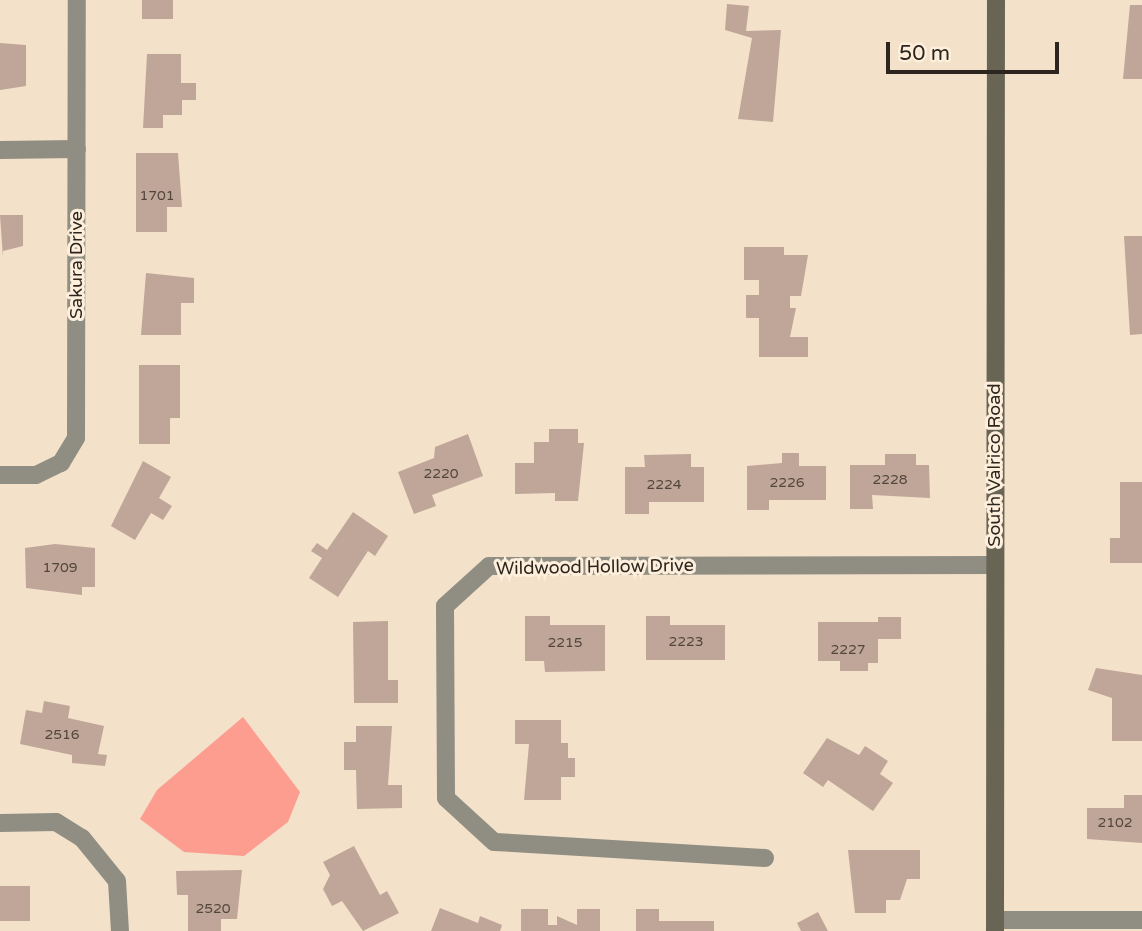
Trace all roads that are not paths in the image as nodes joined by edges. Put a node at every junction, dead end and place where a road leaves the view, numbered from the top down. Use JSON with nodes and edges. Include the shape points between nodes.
{"nodes":[{"id":1,"x":77,"y":0,"type":"edge"},
{"id":2,"x":996,"y":0,"type":"edge"},
{"id":3,"x":0,"y":149,"type":"edge"},
{"id":4,"x":77,"y":149,"type":"junction"},
{"id":5,"x":0,"y":475,"type":"edge"},
{"id":6,"x":993,"y":565,"type":"junction"},
{"id":7,"x":0,"y":822,"type":"edge"},
{"id":8,"x":765,"y":858,"type":"dead end"},
{"id":9,"x":1142,"y":920,"type":"edge"},
{"id":10,"x":995,"y":926,"type":"edge"},
{"id":11,"x":120,"y":931,"type":"edge"}],
"edges":[{"from":1,"to":4,"type":"street","name":"Sakura Drive"},
{"from":2,"to":6,"type":"street","name":"South Valrico Road"},
{"from":3,"to":4,"type":"street"},
{"from":4,"to":5,"type":"street","name":"Sakura Drive","via":[[76,438],[61,463],[36,475]]},
{"from":6,"to":8,"type":"street","name":"Wildwood Hollow Drive","via":[[489,566],[445,606],[446,798],[494,842]]},
{"from":6,"to":10,"type":"street","name":"South Valrico Road"},
{"from":7,"to":11,"type":"street","via":[[57,822],[82,838],[117,881]]},
{"from":9,"to":10,"type":"street"}]}
